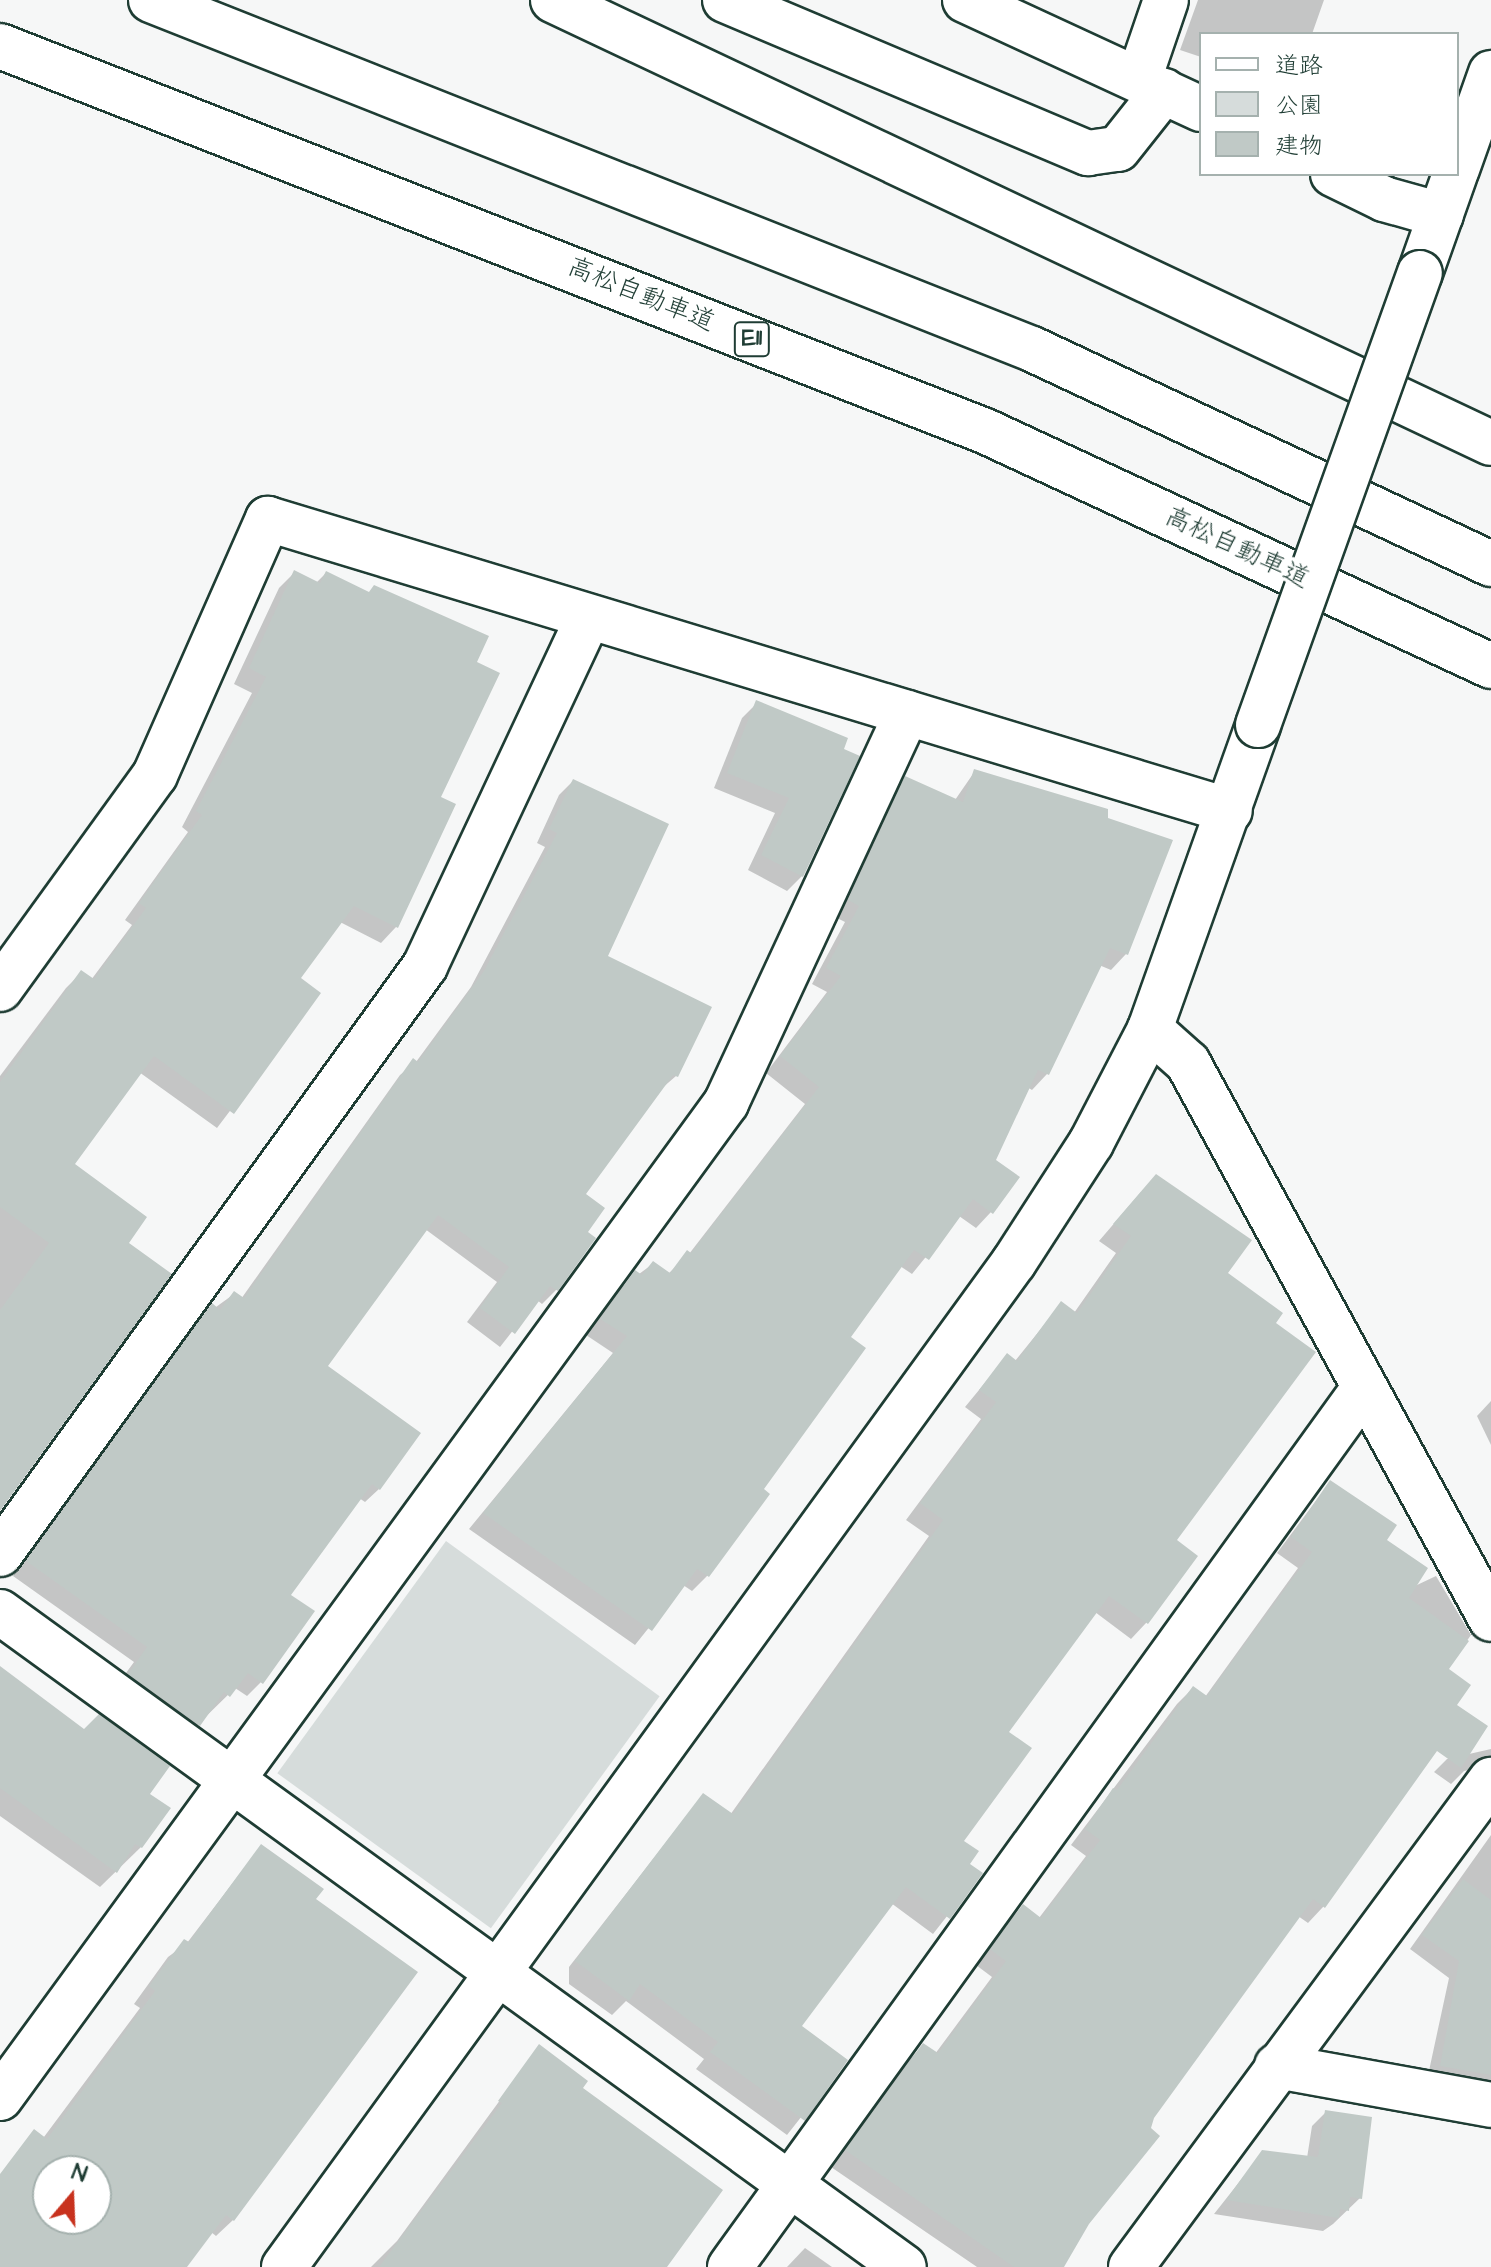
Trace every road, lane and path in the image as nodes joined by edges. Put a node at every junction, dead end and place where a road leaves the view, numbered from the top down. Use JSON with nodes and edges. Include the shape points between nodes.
{"nodes":[{"id":1,"x":151,"y":0,"type":"edge"},
{"id":2,"x":553,"y":0,"type":"edge"},
{"id":3,"x":725,"y":0,"type":"edge"},
{"id":4,"x":965,"y":0,"type":"edge"},
{"id":5,"x":1166,"y":0,"type":"edge"},
{"id":6,"x":0,"y":46,"type":"edge"},
{"id":7,"x":1491,"y":73,"type":"edge"},
{"id":8,"x":1168,"y":93,"type":"edge"},
{"id":9,"x":1459,"y":164,"type":"edge"},
{"id":10,"x":1337,"y":176,"type":"edge"},
{"id":11,"x":1455,"y":176,"type":"edge"},
{"id":12,"x":1441,"y":215,"type":"junction"},
{"id":13,"x":1491,"y":443,"type":"edge"},
{"id":14,"x":1491,"y":564,"type":"edge"},
{"id":15,"x":588,"y":618,"type":"junction"},
{"id":16,"x":1491,"y":666,"type":"edge"},
{"id":17,"x":907,"y":713,"type":"junction"},
{"id":18,"x":1230,"y":811,"type":"junction"},
{"id":19,"x":0,"y":989,"type":"edge"},
{"id":20,"x":1150,"y":1029,"type":"junction"},
{"id":21,"x":1362,"y":1391,"type":"junction"},
{"id":22,"x":0,"y":1554,"type":"edge"},
{"id":23,"x":0,"y":1612,"type":"edge"},
{"id":24,"x":1491,"y":1619,"type":"edge"},
{"id":25,"x":231,"y":1777,"type":"junction"},
{"id":26,"x":1491,"y":1780,"type":"edge"},
{"id":27,"x":500,"y":1973,"type":"junction"},
{"id":28,"x":1277,"y":2066,"type":"junction"},
{"id":29,"x":0,"y":2098,"type":"edge"},
{"id":30,"x":1491,"y":2105,"type":"edge"},
{"id":31,"x":791,"y":2185,"type":"junction"},
{"id":32,"x":284,"y":2267,"type":"edge"},
{"id":33,"x":730,"y":2267,"type":"edge"},
{"id":34,"x":904,"y":2267,"type":"edge"},
{"id":35,"x":1131,"y":2267,"type":"edge"}],
"edges":[{"from":1,"to":14,"type":"main road","via":[[1032,349]]},
{"from":2,"to":13,"type":"main road"},
{"from":3,"to":8,"type":"main road","via":[[1088,153],[1118,149]]},
{"from":4,"to":8,"type":"main road"},
{"from":5,"to":8,"type":"main road"},
{"from":6,"to":16,"type":"main road","name":"高松自動車道","number":"E11","via":[[985,431]]},
{"from":7,"to":9,"type":"main road"},
{"from":10,"to":12,"type":"main road","via":[[1384,199]]},
{"from":11,"to":12,"type":"main road"},
{"from":12,"to":18,"type":"main road","bridge":true},
{"from":15,"to":17,"type":"main road"},
{"from":15,"to":19,"type":"main road","via":[[268,519],[155,775]]},
{"from":15,"to":22,"type":"main road","via":[[425,966]]},
{"from":17,"to":18,"type":"main road"},
{"from":17,"to":25,"type":"main road","via":[[726,1103]]},
{"from":18,"to":20,"type":"main road"},
{"from":20,"to":21,"type":"main road","via":[[1188,1063]]},
{"from":20,"to":27,"type":"main road","via":[[1091,1143],[1014,1262]]},
{"from":21,"to":24,"type":"main road"},
{"from":21,"to":31,"type":"main road"},
{"from":23,"to":25,"type":"main road"},
{"from":25,"to":27,"type":"main road"},
{"from":25,"to":29,"type":"main road"},
{"from":26,"to":28,"type":"main road"},
{"from":27,"to":31,"type":"main road"},
{"from":27,"to":32,"type":"main road"},
{"from":28,"to":30,"type":"main road"},
{"from":28,"to":35,"type":"main road"},
{"from":31,"to":33,"type":"main road"},
{"from":31,"to":34,"type":"main road"}]}
